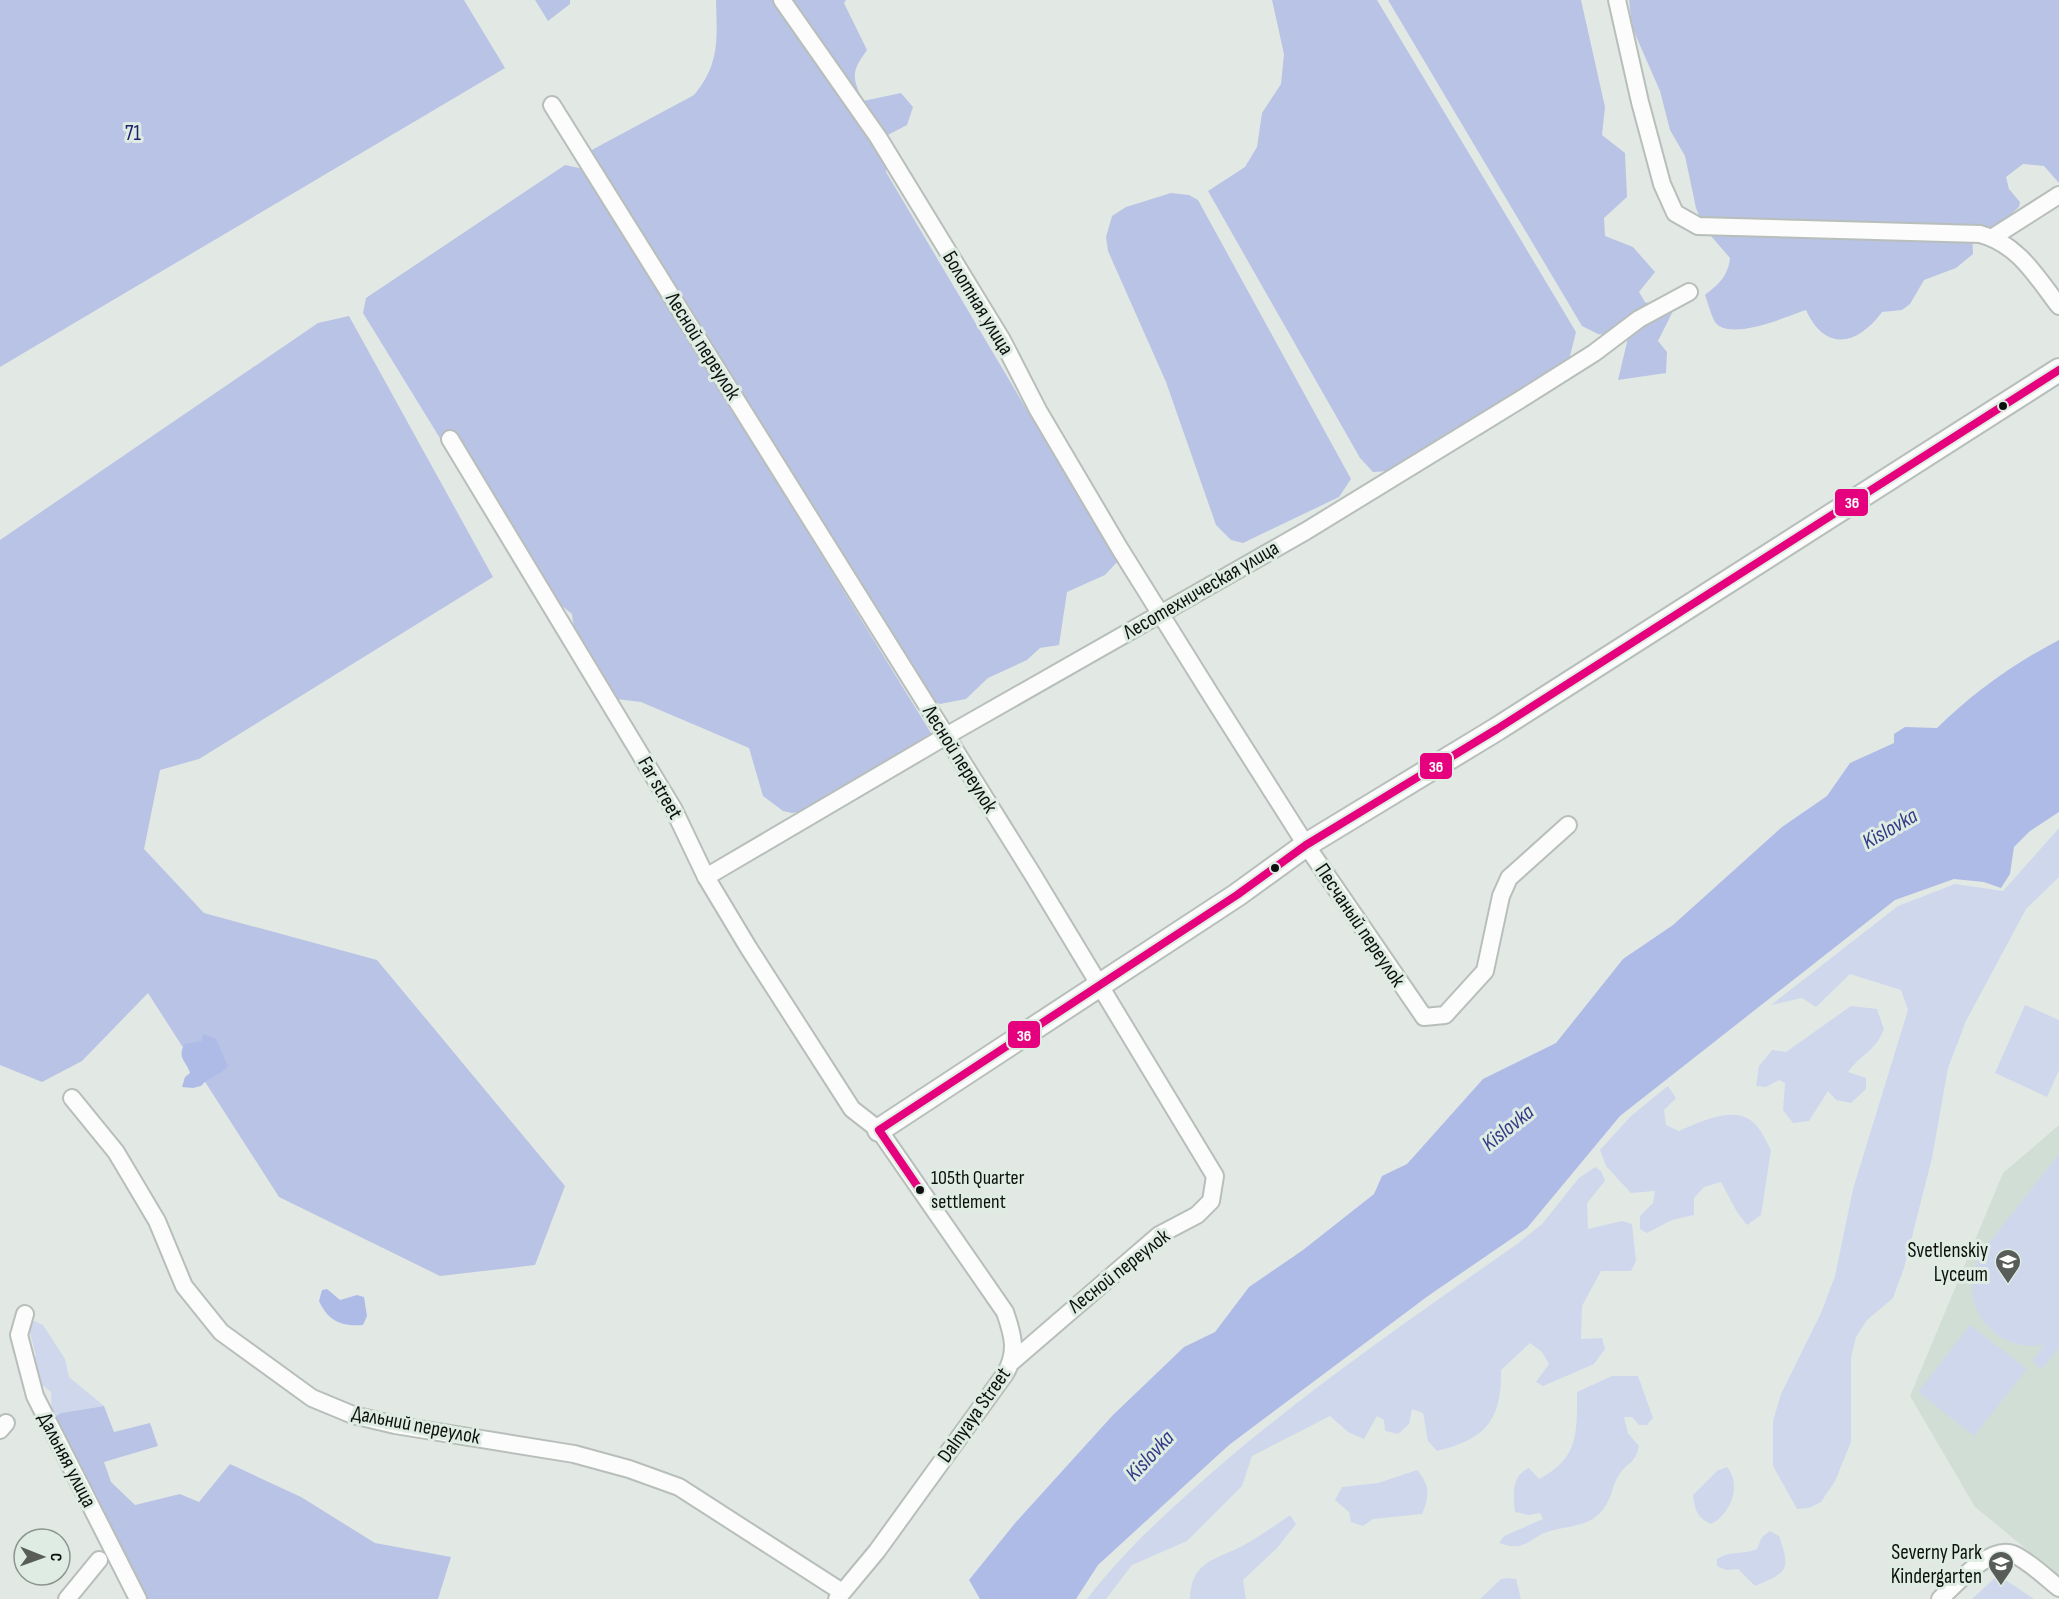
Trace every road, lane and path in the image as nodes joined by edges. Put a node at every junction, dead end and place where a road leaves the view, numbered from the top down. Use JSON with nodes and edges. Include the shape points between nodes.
{"nodes":[{"id":1,"x":782,"y":0,"type":"edge"},
{"id":2,"x":1617,"y":0,"type":"edge"},
{"id":3,"x":552,"y":105,"type":"dead end"},
{"id":4,"x":2059,"y":195,"type":"edge"},
{"id":5,"x":1993,"y":237,"type":"junction"},
{"id":6,"x":1689,"y":292,"type":"dead end"},
{"id":7,"x":2059,"y":306,"type":"edge"},
{"id":8,"x":2059,"y":370,"type":"edge"},
{"id":9,"x":450,"y":439,"type":"dead end"},
{"id":10,"x":1161,"y":613,"type":"junction"},
{"id":11,"x":946,"y":736,"type":"junction"},
{"id":12,"x":1569,"y":825,"type":"dead end"},
{"id":13,"x":1306,"y":845,"type":"junction"},
{"id":14,"x":706,"y":877,"type":"junction"},
{"id":15,"x":1100,"y":986,"type":"junction"},
{"id":16,"x":72,"y":1098,"type":"dead end"},
{"id":17,"x":879,"y":1130,"type":"junction"},
{"id":18,"x":25,"y":1314,"type":"dead end"},
{"id":19,"x":1012,"y":1361,"type":"junction"},
{"id":20,"x":99,"y":1560,"type":"dead end"},
{"id":21,"x":2059,"y":1588,"type":"edge"},
{"id":22,"x":840,"y":1595,"type":"edge"},
{"id":23,"x":67,"y":1599,"type":"edge"},
{"id":24,"x":138,"y":1599,"type":"edge"},
{"id":25,"x":1940,"y":1599,"type":"edge"}],
"edges":[{"from":1,"to":10,"type":"street","name":"Болотная улица","via":[[878,137]]},
{"from":2,"to":5,"type":"street","via":[[1662,184],[1679,217],[1698,226],[1963,232]]},
{"from":3,"to":11,"type":"street","name":"Лесной переулок"},
{"from":4,"to":5,"type":"street"},
{"from":5,"to":7,"type":"street","via":[[2018,254]]},
{"from":6,"to":10,"type":"street","name":"Лесотехническая улица","via":[[1639,319],[1526,396],[1306,531]]},
{"from":8,"to":13,"type":"street","via":[[1497,729]]},
{"from":9,"to":14,"type":"street","name":"Far street","via":[[674,810]]},
{"from":10,"to":11,"type":"street","name":"Лесотехническая улица"},
{"from":10,"to":13,"type":"street","name":"Песчаный переулок"},
{"from":11,"to":14,"type":"street","name":"Лесотехническая улица"},
{"from":11,"to":15,"type":"street","name":"Лесной переулок"},
{"from":12,"to":13,"type":"street","name":"Песчаный переулок","via":[[1509,878],[1501,896],[1485,971],[1445,1015],[1434,1018],[1424,1017]]},
{"from":13,"to":15,"type":"street"},
{"from":14,"to":17,"type":"street","name":"Far street","via":[[852,1109]]},
{"from":15,"to":17,"type":"street"},
{"from":15,"to":19,"type":"street","name":"Лесной переулок","via":[[1215,1176],[1215,1186],[1211,1201],[1197,1215],[1159,1235]]},
{"from":16,"to":22,"type":"street","name":"Дальний переулок","via":[[116,1152],[157,1221],[191,1295],[221,1332],[312,1398],[353,1415],[395,1425],[574,1454],[679,1487]]},
{"from":17,"to":19,"type":"street","name":"Dalnyaya Street","via":[[1005,1312],[1014,1346]]},
{"from":18,"to":24,"type":"street","name":"Дальняя улица","via":[[19,1335],[35,1396]]},
{"from":19,"to":22,"type":"street","name":"Dalnyaya Street","via":[[877,1551]]},
{"from":20,"to":23,"type":"street"},
{"from":21,"to":25,"type":"street","via":[[2007,1552],[1991,1555]]}]}
